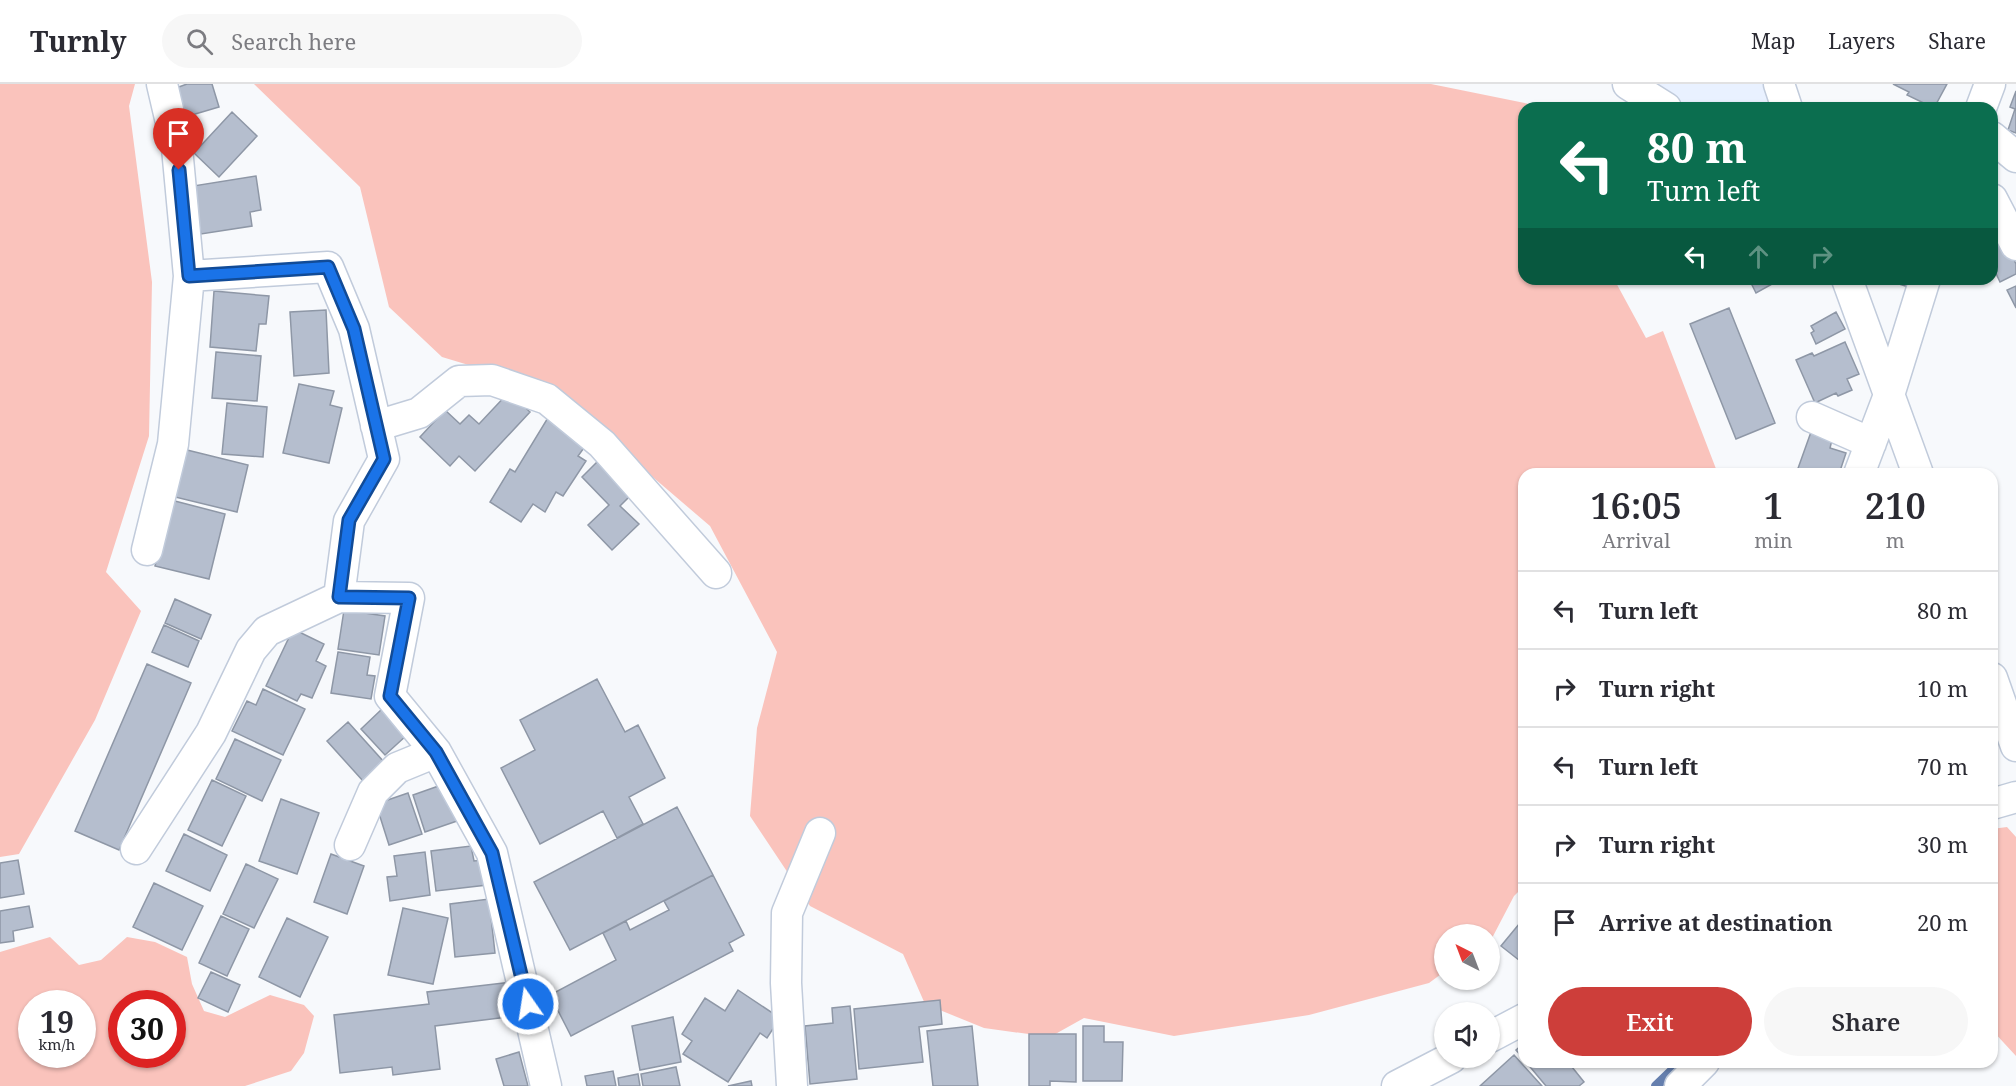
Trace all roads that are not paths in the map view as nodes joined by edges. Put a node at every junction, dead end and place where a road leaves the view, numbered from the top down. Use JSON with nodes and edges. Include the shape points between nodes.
{"nodes":[{"id":1,"x":162,"y":84,"type":"edge"},
{"id":2,"x":1628,"y":84,"type":"edge"},
{"id":3,"x":1779,"y":84,"type":"edge"},
{"id":4,"x":1990,"y":84,"type":"edge"},
{"id":5,"x":1656,"y":102,"type":"edge"},
{"id":6,"x":1785,"y":102,"type":"edge"},
{"id":7,"x":1983,"y":102,"type":"edge"},
{"id":8,"x":1998,"y":142,"type":"edge"},
{"id":9,"x":2016,"y":157,"type":"edge"},
{"id":10,"x":1998,"y":210,"type":"edge"},
{"id":11,"x":2016,"y":245,"type":"edge"},
{"id":12,"x":189,"y":276,"type":"junction"},
{"id":13,"x":1849,"y":285,"type":"edge"},
{"id":14,"x":1923,"y":285,"type":"edge"},
{"id":15,"x":1889,"y":395,"type":"junction"},
{"id":16,"x":1812,"y":417,"type":"dead end"},
{"id":17,"x":376,"y":426,"type":"junction"},
{"id":18,"x":1871,"y":443,"type":"junction"},
{"id":19,"x":1861,"y":468,"type":"edge"},
{"id":20,"x":1916,"y":468,"type":"edge"},
{"id":21,"x":147,"y":550,"type":"dead end"},
{"id":22,"x":716,"y":573,"type":"dead end"},
{"id":23,"x":339,"y":597,"type":"junction"},
{"id":24,"x":1998,"y":694,"type":"edge"},
{"id":25,"x":2016,"y":742,"type":"edge"},
{"id":26,"x":436,"y":752,"type":"junction"},
{"id":27,"x":2016,"y":797,"type":"edge"},
{"id":28,"x":1998,"y":802,"type":"edge"},
{"id":29,"x":820,"y":833,"type":"dead end"},
{"id":30,"x":350,"y":845,"type":"dead end"},
{"id":31,"x":136,"y":849,"type":"dead end"},
{"id":32,"x":1518,"y":1022,"type":"edge"},
{"id":33,"x":1500,"y":1032,"type":"edge"},
{"id":34,"x":1434,"y":1067,"type":"edge"},
{"id":35,"x":1698,"y":1068,"type":"edge"},
{"id":36,"x":546,"y":1086,"type":"edge"},
{"id":37,"x":792,"y":1086,"type":"edge"},
{"id":38,"x":1396,"y":1086,"type":"edge"},
{"id":39,"x":1680,"y":1086,"type":"edge"}],
"edges":[{"from":1,"to":12,"type":"street","via":[[177,148]]},
{"from":2,"to":5,"type":"street"},
{"from":3,"to":6,"type":"street"},
{"from":4,"to":7,"type":"street"},
{"from":8,"to":9,"type":"street"},
{"from":10,"to":11,"type":"street"},
{"from":12,"to":17,"type":"street","via":[[328,267],[354,329]]},
{"from":12,"to":21,"type":"street","via":[[173,444]]},
{"from":13,"to":15,"type":"street"},
{"from":14,"to":15,"type":"street"},
{"from":15,"to":18,"type":"street"},
{"from":15,"to":20,"type":"street"},
{"from":16,"to":18,"type":"street"},
{"from":17,"to":22,"type":"street","via":[[419,413],[459,381],[492,380],[547,399],[602,444]]},
{"from":17,"to":23,"type":"street","via":[[384,459],[349,520]]},
{"from":18,"to":19,"type":"street"},
{"from":23,"to":26,"type":"street","via":[[409,598],[390,696]]},
{"from":23,"to":31,"type":"street","via":[[267,631],[252,650],[211,733]]},
{"from":24,"to":25,"type":"street"},
{"from":26,"to":30,"type":"street","via":[[397,768],[373,792]]},
{"from":26,"to":36,"type":"street","via":[[492,853]]},
{"from":27,"to":28,"type":"street"},
{"from":29,"to":37,"type":"street","via":[[787,913],[786,983]]},
{"from":32,"to":33,"type":"street"},
{"from":34,"to":38,"type":"street"},
{"from":35,"to":39,"type":"street"}]}
